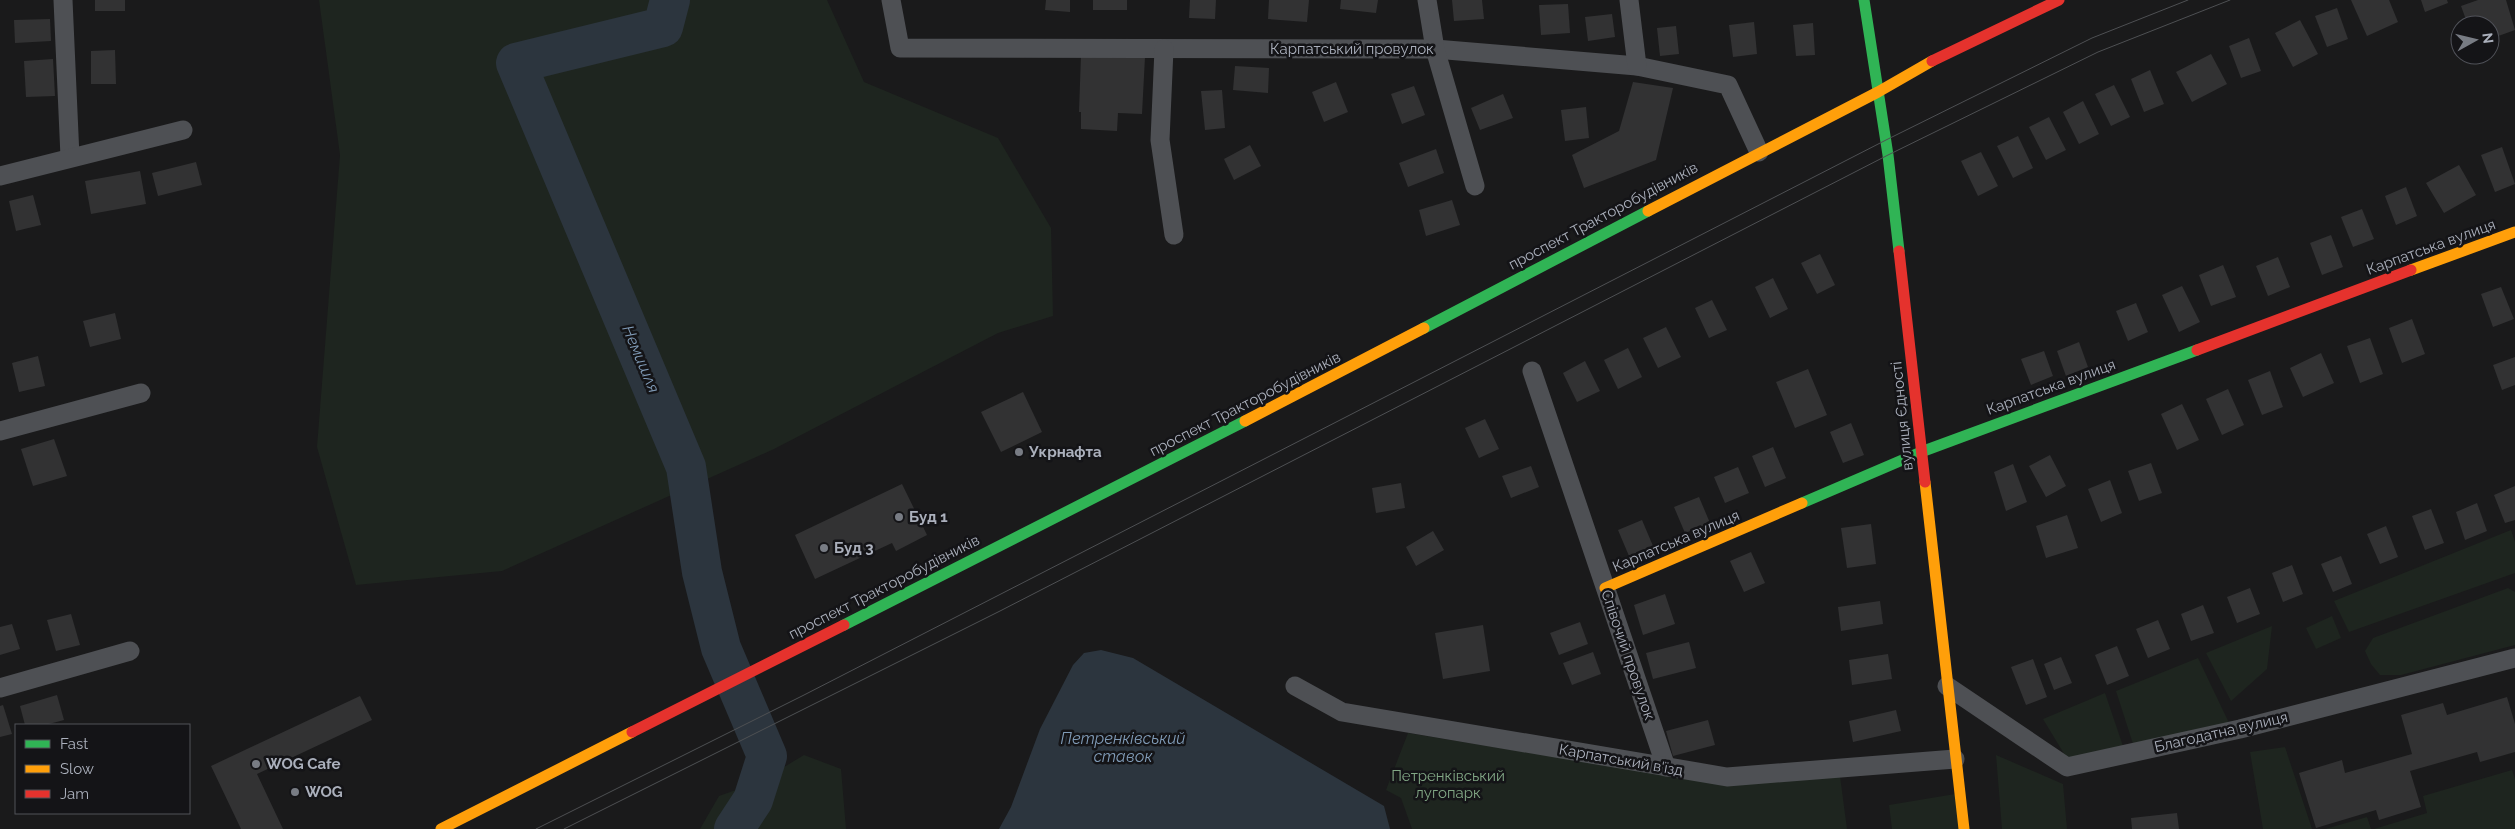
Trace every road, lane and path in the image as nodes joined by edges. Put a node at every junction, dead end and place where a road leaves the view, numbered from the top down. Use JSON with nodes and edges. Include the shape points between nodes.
{"nodes":[{"id":1,"x":63,"y":0,"type":"edge"},
{"id":2,"x":892,"y":0,"type":"edge"},
{"id":3,"x":1427,"y":0,"type":"edge"},
{"id":4,"x":1629,"y":0,"type":"edge"},
{"id":5,"x":1864,"y":0,"type":"edge"},
{"id":6,"x":2059,"y":0,"type":"edge"},
{"id":7,"x":1164,"y":48,"type":"junction"},
{"id":8,"x":1435,"y":49,"type":"junction"},
{"id":9,"x":1637,"y":66,"type":"junction"},
{"id":10,"x":1878,"y":92,"type":"junction"},
{"id":11,"x":183,"y":130,"type":"dead end"},
{"id":12,"x":1759,"y":152,"type":"junction"},
{"id":13,"x":70,"y":157,"type":"junction"},
{"id":14,"x":0,"y":176,"type":"edge"},
{"id":15,"x":1475,"y":186,"type":"dead end"},
{"id":16,"x":2515,"y":232,"type":"edge"},
{"id":17,"x":1174,"y":235,"type":"dead end"},
{"id":18,"x":1532,"y":371,"type":"dead end"},
{"id":19,"x":141,"y":393,"type":"dead end"},
{"id":20,"x":0,"y":430,"type":"edge"},
{"id":21,"x":1921,"y":452,"type":"junction"},
{"id":22,"x":1606,"y":588,"type":"junction"},
{"id":23,"x":130,"y":651,"type":"dead end"},
{"id":24,"x":2515,"y":658,"type":"edge"},
{"id":25,"x":1296,"y":686,"type":"dead end"},
{"id":26,"x":1947,"y":686,"type":"junction"},
{"id":27,"x":0,"y":688,"type":"edge"},
{"id":28,"x":1956,"y":759,"type":"junction"},
{"id":29,"x":1666,"y":767,"type":"junction"},
{"id":30,"x":441,"y":829,"type":"edge"},
{"id":31,"x":1964,"y":829,"type":"edge"}],
"edges":[{"from":1,"to":13,"type":"street"},
{"from":2,"to":7,"type":"street","name":"Карпатський провулок","via":[[900,48]]},
{"from":3,"to":8,"type":"street"},
{"from":4,"to":9,"type":"street"},
{"from":5,"to":10,"type":"main road","name":"вулиця Єдності"},
{"from":6,"to":10,"type":"main road","name":"проспект Тракторобудівників","via":[[1919,67]]},
{"from":7,"to":8,"type":"street","name":"Карпатський провулок"},
{"from":7,"to":17,"type":"street","via":[[1160,140]]},
{"from":8,"to":9,"type":"street","name":"Карпатський провулок"},
{"from":8,"to":15,"type":"street"},
{"from":9,"to":12,"type":"street","name":"Карпатський провулок","via":[[1728,85]]},
{"from":10,"to":12,"type":"main road","name":"проспект Тракторобудівників"},
{"from":10,"to":21,"type":"main road","name":"вулиця Єдності"},
{"from":11,"to":13,"type":"street"},
{"from":12,"to":30,"type":"main road","name":"проспект Тракторобудівників","via":[[1189,450]]},
{"from":13,"to":14,"type":"street"},
{"from":16,"to":21,"type":"main road","name":"Карпатська вулиця"},
{"from":18,"to":22,"type":"street","name":"Співочий провулок"},
{"from":19,"to":20,"type":"street"},
{"from":21,"to":22,"type":"main road","name":"Карпатська вулиця"},
{"from":21,"to":26,"type":"main road","name":"вулиця Єдності"},
{"from":22,"to":29,"type":"street","name":"Співочий провулок"},
{"from":23,"to":27,"type":"street"},
{"from":24,"to":26,"type":"street","name":"Благодатна вулиця","via":[[2240,729],[2067,767]]},
{"from":25,"to":29,"type":"street","name":"Карпатський в'їзд","via":[[1342,712]]},
{"from":26,"to":28,"type":"main road","name":"вулиця Єдності"},
{"from":28,"to":29,"type":"street","name":"Карпатський в'їзд","via":[[1727,777]]},
{"from":28,"to":31,"type":"main road","name":"вулиця Єдності"}]}
